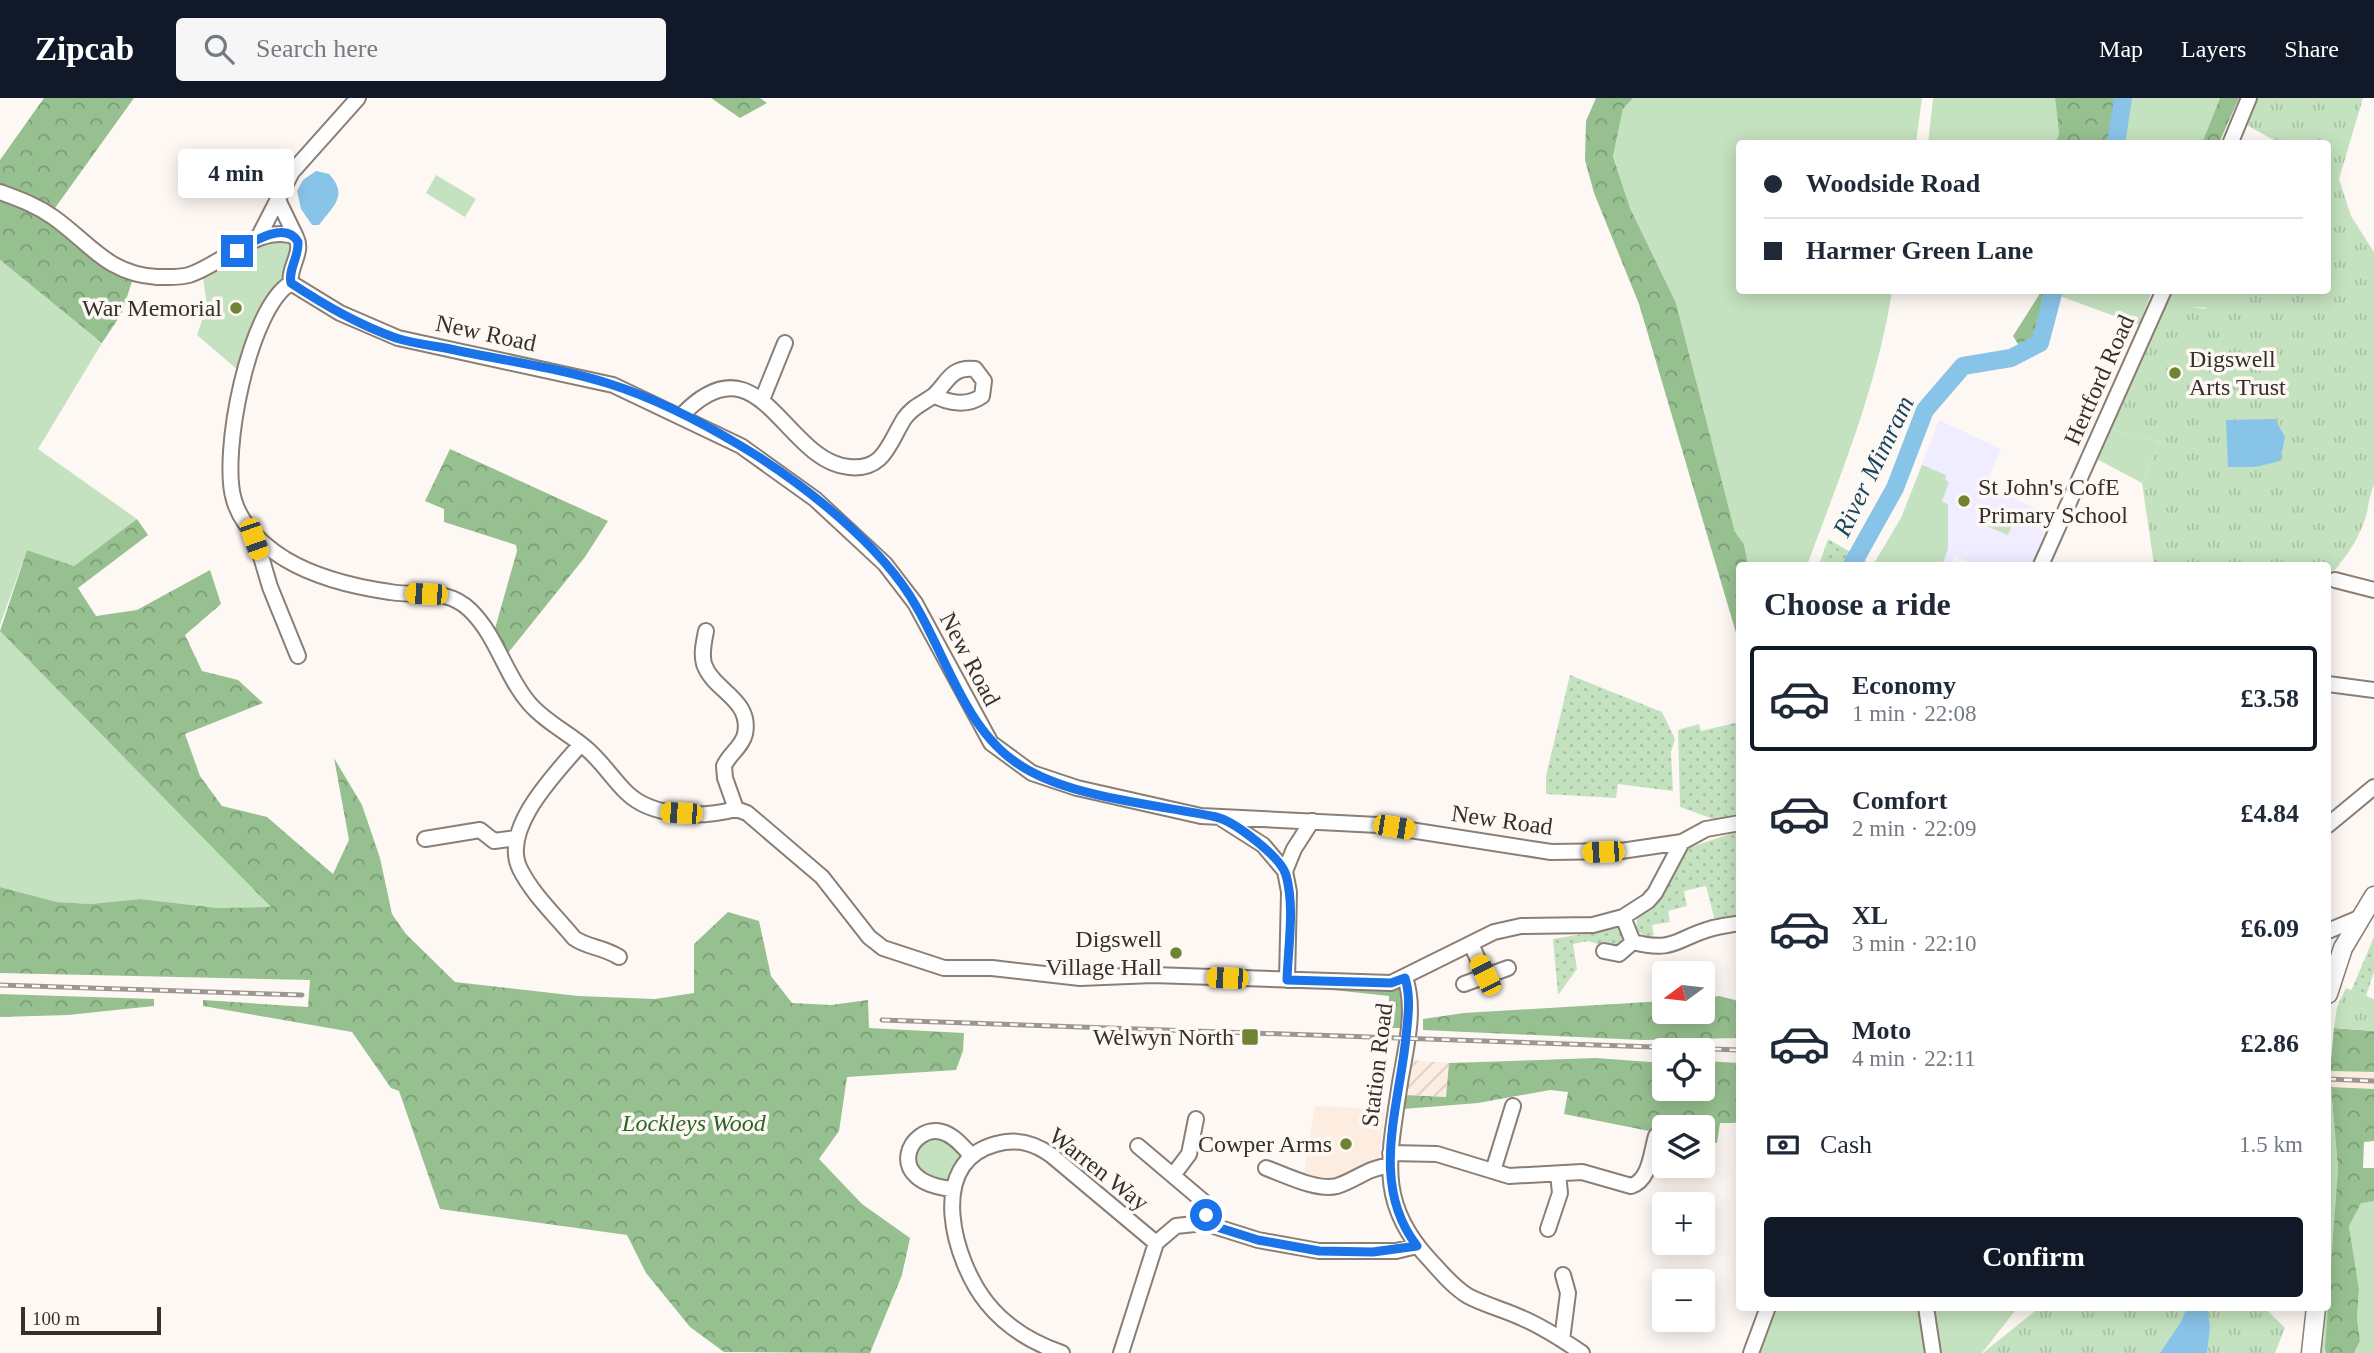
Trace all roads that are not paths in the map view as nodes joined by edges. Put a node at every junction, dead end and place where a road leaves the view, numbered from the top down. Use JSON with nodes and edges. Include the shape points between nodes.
{"nodes":[{"id":1,"x":358,"y":98,"type":"edge"},
{"id":2,"x":2249,"y":98,"type":"edge"},
{"id":3,"x":2232,"y":140,"type":"edge"},
{"id":4,"x":0,"y":192,"type":"edge"},
{"id":5,"x":278,"y":202,"type":"junction"},
{"id":6,"x":296,"y":237,"type":"junction"},
{"id":7,"x":258,"y":239,"type":"junction"},
{"id":8,"x":291,"y":283,"type":"junction"},
{"id":9,"x":2162,"y":294,"type":"edge"},
{"id":10,"x":785,"y":343,"type":"dead end"},
{"id":11,"x":934,"y":395,"type":"dead end"},
{"id":12,"x":762,"y":400,"type":"junction"},
{"id":13,"x":682,"y":415,"type":"junction"},
{"id":14,"x":254,"y":533,"type":"junction"},
{"id":15,"x":2042,"y":562,"type":"edge"},
{"id":16,"x":2335,"y":580,"type":"dead end"},
{"id":17,"x":2374,"y":590,"type":"edge"},
{"id":18,"x":706,"y":631,"type":"dead end"},
{"id":19,"x":298,"y":656,"type":"dead end"},
{"id":20,"x":2331,"y":684,"type":"edge"},
{"id":21,"x":2374,"y":690,"type":"edge"},
{"id":22,"x":581,"y":744,"type":"junction"},
{"id":23,"x":2374,"y":787,"type":"edge"},
{"id":24,"x":736,"y":809,"type":"junction"},
{"id":25,"x":1219,"y":817,"type":"junction"},
{"id":26,"x":1312,"y":821,"type":"junction"},
{"id":27,"x":2331,"y":823,"type":"edge"},
{"id":28,"x":1736,"y":824,"type":"edge"},
{"id":29,"x":516,"y":838,"type":"junction"},
{"id":30,"x":425,"y":839,"type":"dead end"},
{"id":31,"x":1682,"y":842,"type":"junction"},
{"id":32,"x":1285,"y":871,"type":"junction"},
{"id":33,"x":2374,"y":896,"type":"edge"},
{"id":34,"x":1623,"y":917,"type":"junction"},
{"id":35,"x":2359,"y":918,"type":"junction"},
{"id":36,"x":1736,"y":925,"type":"edge"},
{"id":37,"x":2331,"y":930,"type":"edge"},
{"id":38,"x":1633,"y":942,"type":"junction"},
{"id":39,"x":1471,"y":944,"type":"junction"},
{"id":40,"x":1604,"y":951,"type":"dead end"},
{"id":41,"x":619,"y":957,"type":"dead end"},
{"id":42,"x":1508,"y":968,"type":"dead end"},
{"id":43,"x":1485,"y":975,"type":"junction"},
{"id":44,"x":2331,"y":976,"type":"edge"},
{"id":45,"x":1405,"y":978,"type":"junction"},
{"id":46,"x":1287,"y":980,"type":"junction"},
{"id":47,"x":1464,"y":984,"type":"dead end"},
{"id":48,"x":1513,"y":1107,"type":"dead end"},
{"id":49,"x":1196,"y":1119,"type":"dead end"},
{"id":50,"x":1138,"y":1146,"type":"dead end"},
{"id":51,"x":1652,"y":1150,"type":"edge"},
{"id":52,"x":971,"y":1156,"type":"junction"},
{"id":53,"x":1390,"y":1160,"type":"junction"},
{"id":54,"x":1266,"y":1168,"type":"dead end"},
{"id":55,"x":1493,"y":1171,"type":"junction"},
{"id":56,"x":1174,"y":1174,"type":"junction"},
{"id":57,"x":1558,"y":1174,"type":"junction"},
{"id":58,"x":953,"y":1189,"type":"junction"},
{"id":59,"x":1204,"y":1223,"type":"junction"},
{"id":60,"x":1548,"y":1229,"type":"dead end"},
{"id":61,"x":1156,"y":1243,"type":"junction"},
{"id":62,"x":1417,"y":1246,"type":"junction"},
{"id":63,"x":1563,"y":1275,"type":"dead end"},
{"id":64,"x":1767,"y":1311,"type":"edge"},
{"id":65,"x":1927,"y":1311,"type":"edge"},
{"id":66,"x":2316,"y":1311,"type":"edge"},
{"id":67,"x":1562,"y":1340,"type":"junction"},
{"id":68,"x":1062,"y":1353,"type":"edge"},
{"id":69,"x":1121,"y":1353,"type":"edge"},
{"id":70,"x":1582,"y":1353,"type":"edge"},
{"id":71,"x":1751,"y":1353,"type":"edge"},
{"id":72,"x":1933,"y":1353,"type":"edge"},
{"id":73,"x":2311,"y":1353,"type":"edge"}],
"edges":[{"from":1,"to":5,"type":"street","via":[[292,172]]},
{"from":2,"to":3,"type":"street"},
{"from":4,"to":7,"type":"street","via":[[33,204],[72,231],[102,260],[134,275],[185,277]]},
{"from":5,"to":6,"type":"street"},
{"from":5,"to":7,"type":"street"},
{"from":6,"to":7,"type":"street","via":[[275,233]]},
{"from":6,"to":8,"type":"street","via":[[299,250]]},
{"from":8,"to":13,"type":"street","name":"New Road","via":[[340,313],[398,338],[574,374],[613,385]]},
{"from":8,"to":14,"type":"street","via":[[283,288],[260,328],[244,374],[231,439],[234,502]]},
{"from":9,"to":15,"type":"street","name":"Hertford Road"},
{"from":10,"to":12,"type":"street"},
{"from":11,"to":12,"type":"street","via":[[913,408],[882,458],[856,468],[832,464]]},
{"from":12,"to":13,"type":"street","via":[[730,388],[700,396]]},
{"from":13,"to":25,"type":"street","name":"New Road","via":[[782,474],[885,564],[915,603],[991,743],[1015,762],[1032,773],[1077,788]]},
{"from":14,"to":19,"type":"street"},
{"from":14,"to":22,"type":"street","via":[[283,557],[322,576],[390,592],[447,595],[457,600],[483,625],[528,703]]},
{"from":16,"to":17,"type":"street"},
{"from":18,"to":24,"type":"street","via":[[705,667],[735,698],[745,725],[741,742],[724,766]]},
{"from":20,"to":21,"type":"street"},
{"from":22,"to":24,"type":"street","via":[[601,760],[626,792],[650,808],[681,813]]},
{"from":22,"to":29,"type":"street","via":[[523,820]]},
{"from":23,"to":27,"type":"street"},
{"from":24,"to":46,"type":"street","via":[[758,821],[822,877],[869,937],[891,952],[944,968],[992,968],[1080,978],[1153,975]]},
{"from":25,"to":26,"type":"street","name":"New Road"},
{"from":25,"to":32,"type":"street","via":[[1263,845]]},
{"from":26,"to":31,"type":"street","name":"New Road","via":[[1378,825],[1551,852],[1621,851]]},
{"from":26,"to":32,"type":"street"},
{"from":28,"to":31,"type":"street","name":"New Road","via":[[1706,829]]},
{"from":29,"to":30,"type":"street","via":[[494,841],[480,830]]},
{"from":29,"to":41,"type":"street","via":[[519,867],[545,905],[582,944],[603,947]]},
{"from":31,"to":34,"type":"street","via":[[1648,901]]},
{"from":32,"to":46,"type":"street","via":[[1289,892]]},
{"from":33,"to":35,"type":"main road"},
{"from":34,"to":38,"type":"street"},
{"from":34,"to":39,"type":"street","via":[[1580,926],[1521,926],[1494,932]]},
{"from":35,"to":37,"type":"street"},
{"from":35,"to":44,"type":"main road"},
{"from":36,"to":38,"type":"street","via":[[1714,927],[1665,947]]},
{"from":38,"to":40,"type":"street","via":[[1619,954]]},
{"from":39,"to":43,"type":"street"},
{"from":39,"to":45,"type":"street"},
{"from":42,"to":43,"type":"street"},
{"from":43,"to":47,"type":"street"},
{"from":45,"to":46,"type":"street","via":[[1391,983]]},
{"from":45,"to":53,"type":"street","name":"Station Road","via":[[1408,1021]]},
{"from":48,"to":55,"type":"street"},
{"from":49,"to":56,"type":"street","via":[[1189,1154]]},
{"from":50,"to":56,"type":"street"},
{"from":51,"to":57,"type":"street","via":[[1645,1174],[1635,1185],[1582,1172]]},
{"from":52,"to":58,"type":"street"},
{"from":52,"to":58,"type":"street","via":[[955,1139],[939,1131],[923,1134],[911,1146],[908,1162],[917,1178]]},
{"from":52,"to":61,"type":"street","name":"Warren Way","via":[[992,1144],[1011,1141],[1041,1148]]},
{"from":53,"to":54,"type":"street","via":[[1330,1187]]},
{"from":53,"to":55,"type":"street","via":[[1437,1154]]},
{"from":53,"to":62,"type":"street","name":"Station Road","via":[[1396,1211]]},
{"from":55,"to":57,"type":"street","via":[[1521,1177]]},
{"from":56,"to":59,"type":"street","via":[[1203,1201]]},
{"from":57,"to":60,"type":"street","via":[[1560,1192]]},
{"from":58,"to":68,"type":"street","via":[[961,1254],[986,1302],[1014,1330]]},
{"from":59,"to":61,"type":"street","via":[[1176,1226]]},
{"from":59,"to":62,"type":"street","via":[[1258,1240],[1319,1251],[1373,1252]]},
{"from":61,"to":69,"type":"street"},
{"from":62,"to":67,"type":"street","name":"Station Road","via":[[1468,1296]]},
{"from":63,"to":67,"type":"street","via":[[1568,1293]]},
{"from":64,"to":71,"type":"street"},
{"from":65,"to":72,"type":"street"},
{"from":66,"to":73,"type":"main road"},
{"from":67,"to":70,"type":"street","name":"Station Road"}]}
